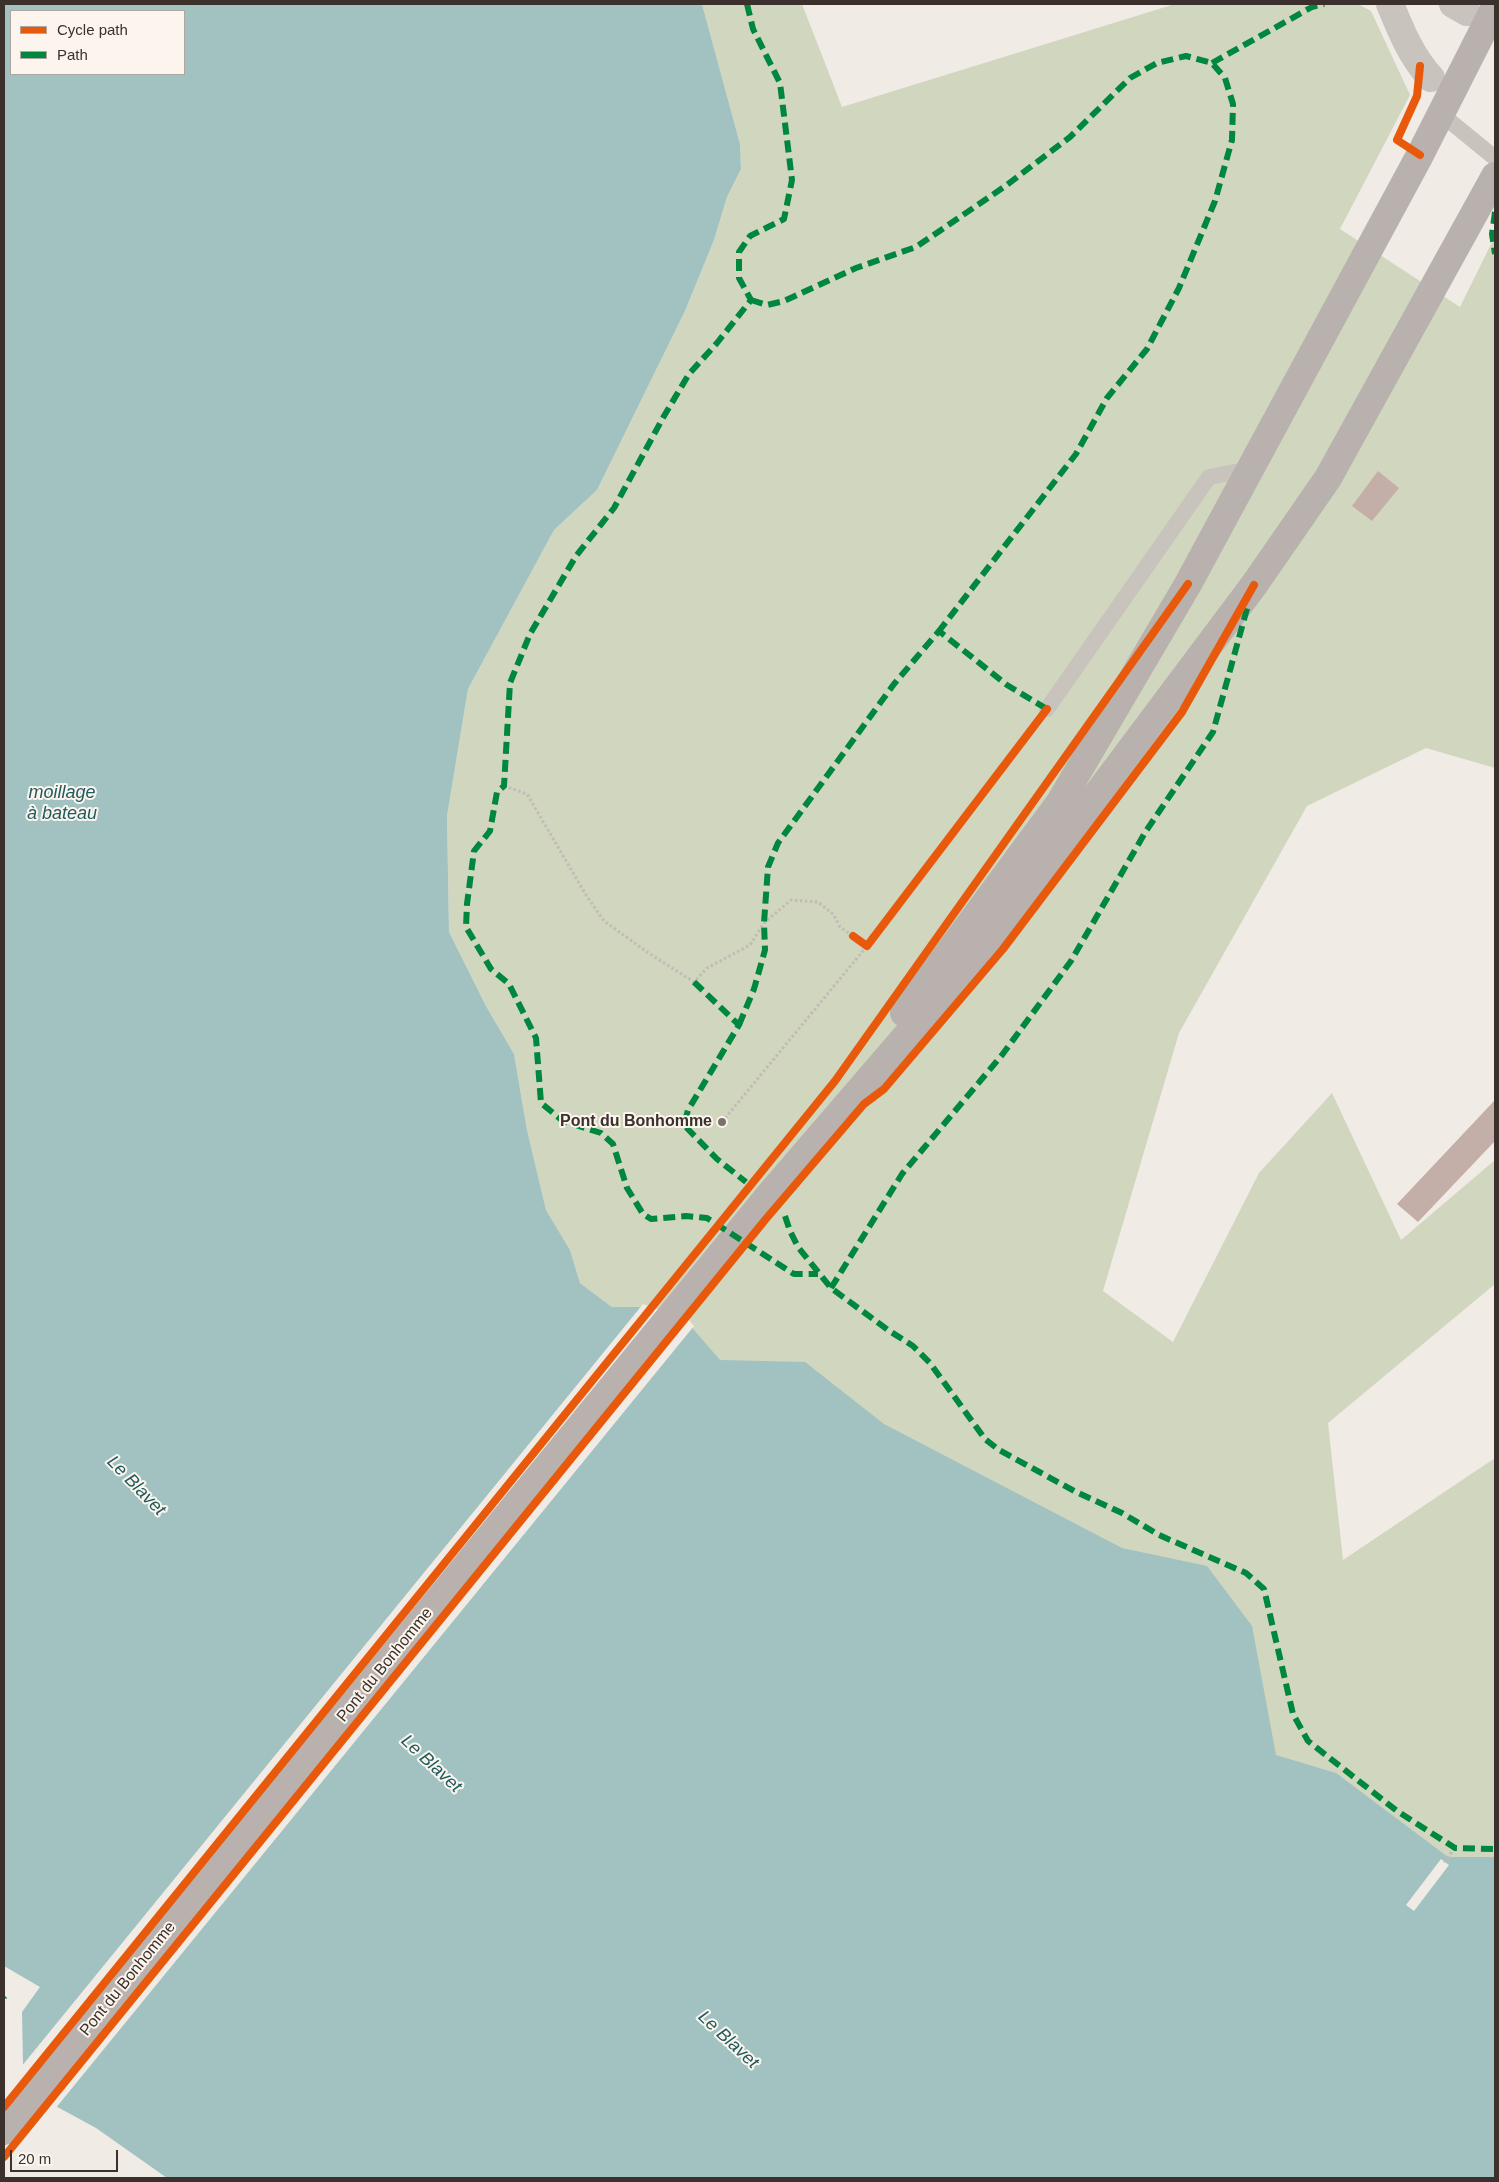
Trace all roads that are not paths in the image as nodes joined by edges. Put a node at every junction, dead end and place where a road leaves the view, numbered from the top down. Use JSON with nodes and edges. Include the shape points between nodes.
{"nodes":[{"id":1,"x":1390,"y":4,"type":"edge"},
{"id":2,"x":1495,"y":6,"type":"edge"},
{"id":3,"x":1431,"y":78,"type":"dead end"},
{"id":4,"x":1441,"y":114,"type":"junction"},
{"id":5,"x":1495,"y":158,"type":"edge"},
{"id":6,"x":1495,"y":176,"type":"edge"},
{"id":7,"x":1250,"y":469,"type":"junction"},
{"id":8,"x":1047,"y":709,"type":"dead end"},
{"id":9,"x":766,"y":1199,"type":"junction"},
{"id":10,"x":4,"y":2131,"type":"edge"}],
"edges":[{"from":1,"to":3,"type":"street","via":[[1408,47]]},
{"from":2,"to":4,"type":"main road"},
{"from":4,"to":5,"type":"lane"},
{"from":4,"to":7,"type":"main road"},
{"from":6,"to":9,"type":"main road","via":[[1328,478],[1254,585],[982,948]]},
{"from":7,"to":8,"type":"lane","via":[[1209,477]]},
{"from":7,"to":9,"type":"main road","via":[[1188,584],[1060,802]]},
{"from":9,"to":10,"type":"main road","name":"Pont du Bonhomme"}]}
